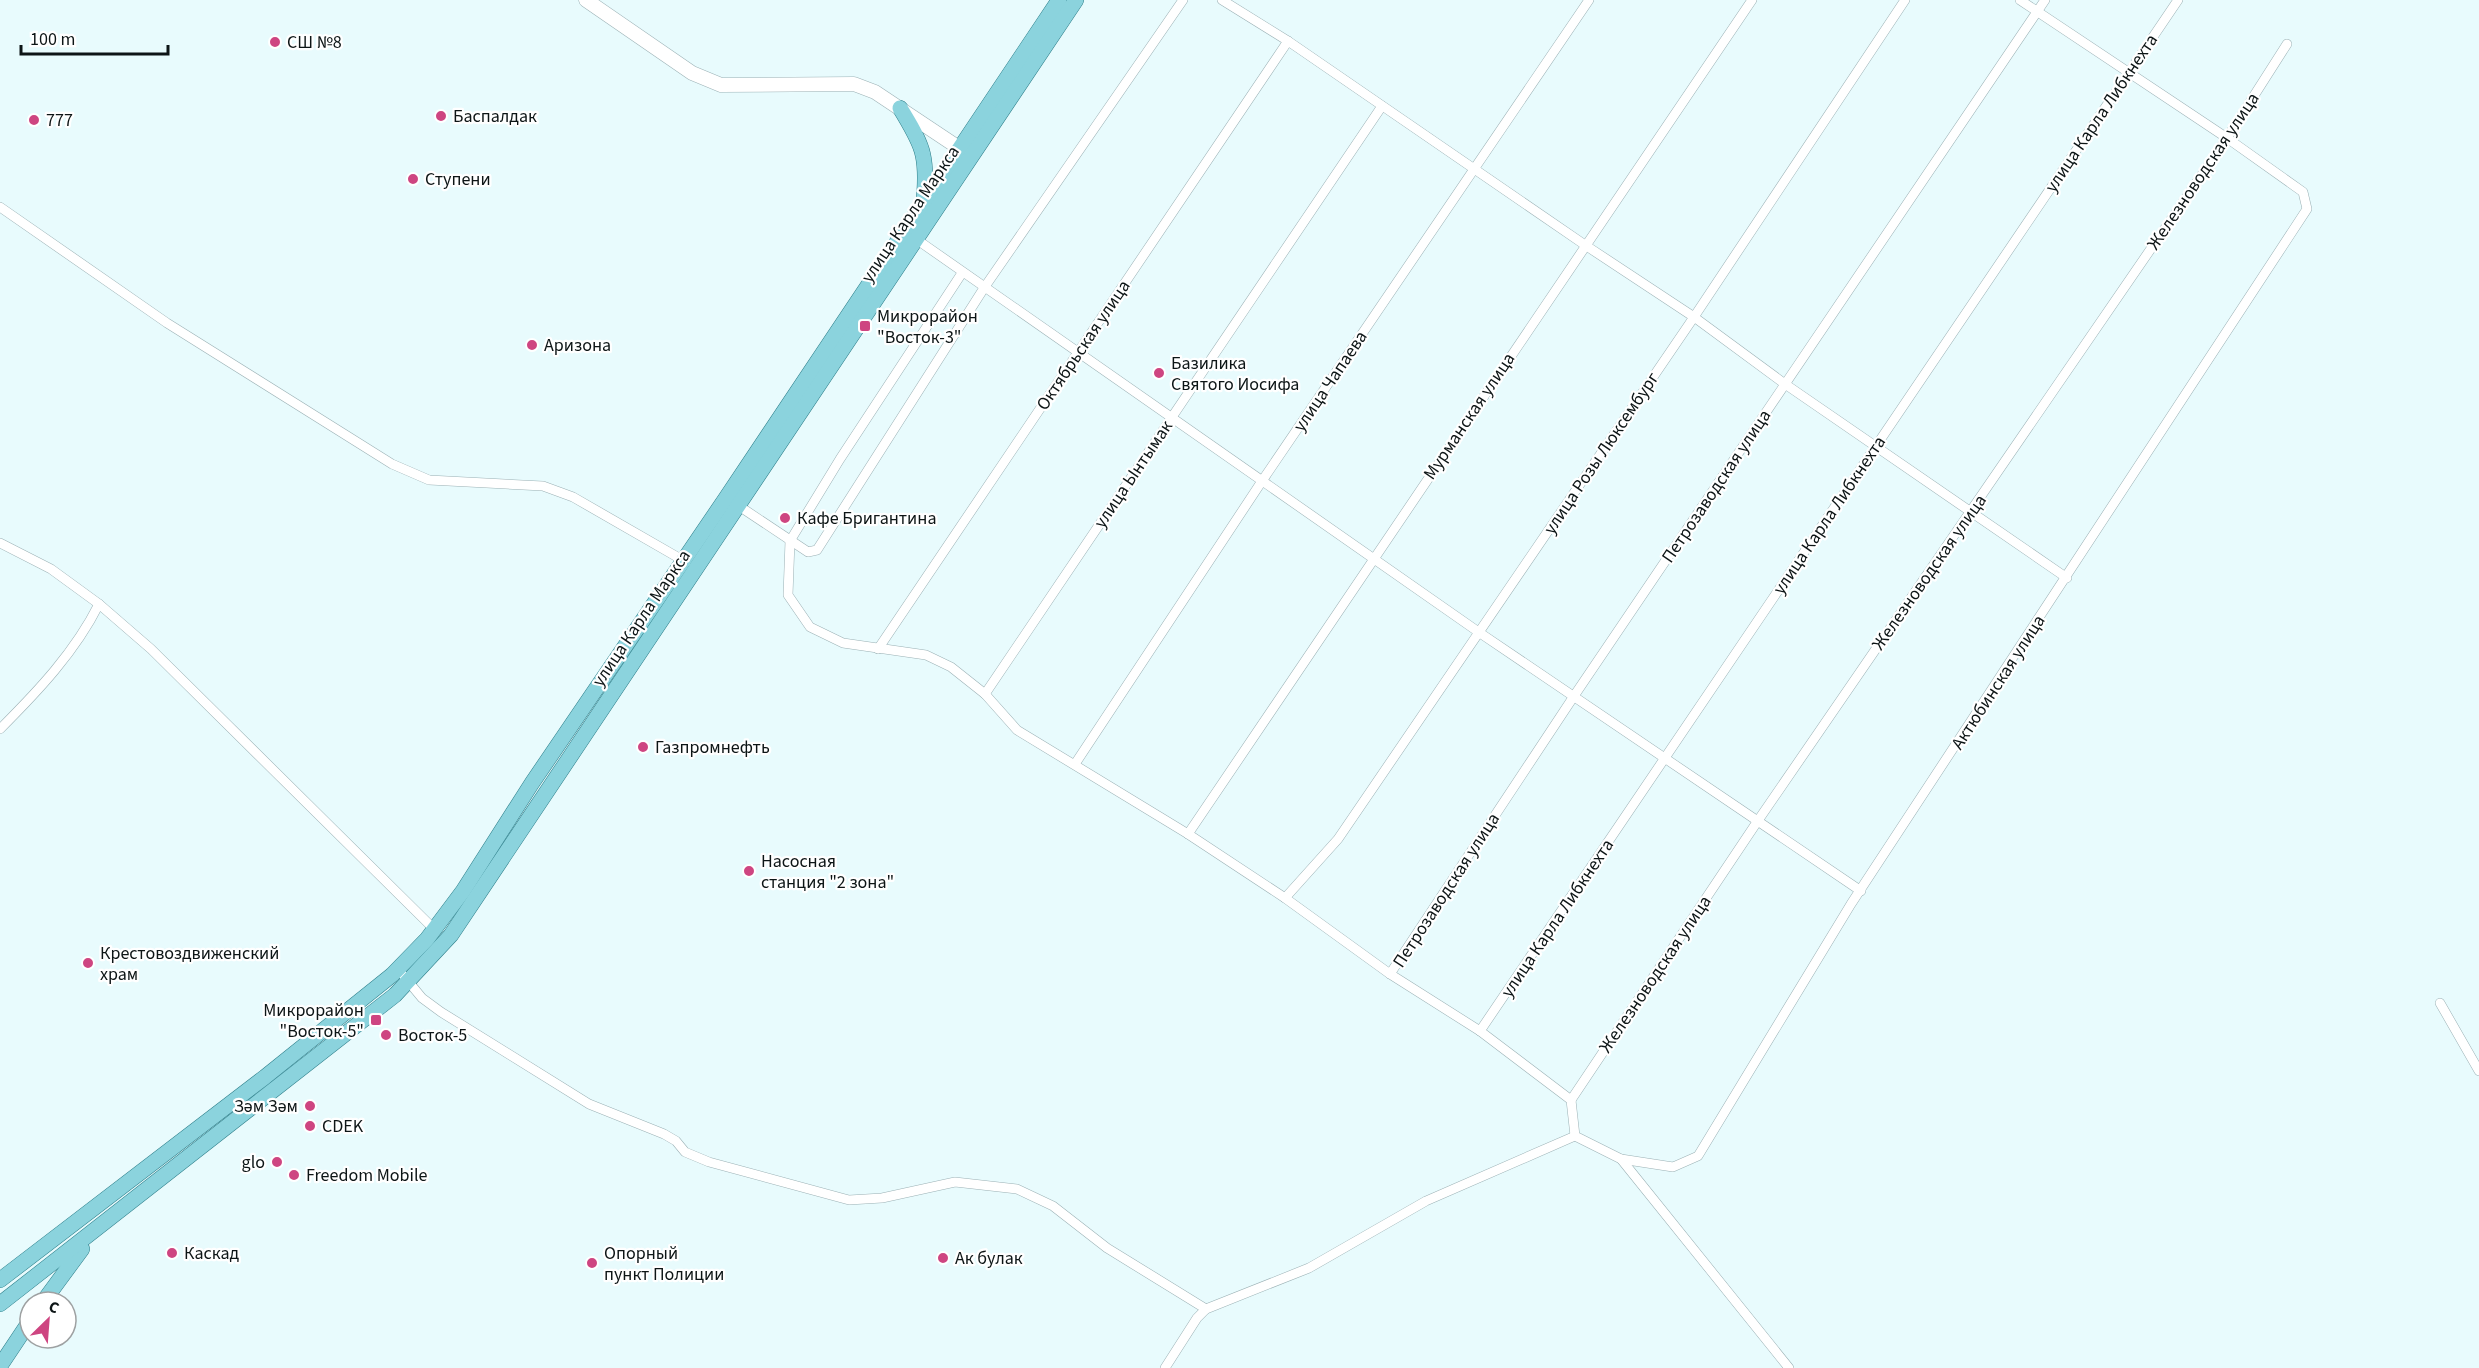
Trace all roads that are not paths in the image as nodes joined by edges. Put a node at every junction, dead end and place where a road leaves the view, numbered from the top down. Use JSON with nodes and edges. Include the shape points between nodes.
{"nodes":[{"id":1,"x":586,"y":0,"type":"edge"},
{"id":2,"x":1059,"y":0,"type":"edge"},
{"id":3,"x":1076,"y":0,"type":"edge"},
{"id":4,"x":1183,"y":0,"type":"edge"},
{"id":5,"x":1222,"y":0,"type":"edge"},
{"id":6,"x":1589,"y":0,"type":"edge"},
{"id":7,"x":1752,"y":0,"type":"edge"},
{"id":8,"x":1905,"y":0,"type":"edge"},
{"id":9,"x":2019,"y":0,"type":"edge"},
{"id":10,"x":2045,"y":0,"type":"edge"},
{"id":11,"x":2178,"y":0,"type":"edge"},
{"id":12,"x":2037,"y":12,"type":"junction"},
{"id":13,"x":1288,"y":41,"type":"junction"},
{"id":14,"x":2287,"y":44,"type":"dead end"},
{"id":15,"x":2128,"y":71,"type":"junction"},
{"id":16,"x":1382,"y":105,"type":"junction"},
{"id":17,"x":900,"y":108,"type":"junction"},
{"id":18,"x":2227,"y":138,"type":"junction"},
{"id":19,"x":958,"y":147,"type":"junction"},
{"id":20,"x":972,"y":157,"type":"junction"},
{"id":21,"x":1474,"y":169,"type":"junction"},
{"id":22,"x":924,"y":200,"type":"junction"},
{"id":23,"x":0,"y":207,"type":"edge"},
{"id":24,"x":916,"y":239,"type":"junction"},
{"id":25,"x":1584,"y":245,"type":"junction"},
{"id":26,"x":962,"y":273,"type":"junction"},
{"id":27,"x":984,"y":288,"type":"junction"},
{"id":28,"x":1694,"y":317,"type":"junction"},
{"id":29,"x":1078,"y":353,"type":"junction"},
{"id":30,"x":1785,"y":384,"type":"junction"},
{"id":31,"x":1171,"y":418,"type":"junction"},
{"id":32,"x":1875,"y":446,"type":"junction"},
{"id":33,"x":1262,"y":481,"type":"junction"},
{"id":34,"x":739,"y":506,"type":"junction"},
{"id":35,"x":1971,"y":512,"type":"junction"},
{"id":36,"x":790,"y":541,"type":"junction"},
{"id":37,"x":0,"y":543,"type":"edge"},
{"id":38,"x":1373,"y":558,"type":"junction"},
{"id":39,"x":684,"y":561,"type":"junction"},
{"id":40,"x":698,"y":569,"type":"junction"},
{"id":41,"x":2067,"y":578,"type":"junction"},
{"id":42,"x":99,"y":604,"type":"junction"},
{"id":43,"x":1480,"y":633,"type":"junction"},
{"id":44,"x":878,"y":649,"type":"junction"},
{"id":45,"x":985,"y":694,"type":"junction"},
{"id":46,"x":1574,"y":696,"type":"junction"},
{"id":47,"x":0,"y":729,"type":"edge"},
{"id":48,"x":1666,"y":759,"type":"junction"},
{"id":49,"x":1075,"y":764,"type":"junction"},
{"id":50,"x":1756,"y":822,"type":"junction"},
{"id":51,"x":1188,"y":834,"type":"junction"},
{"id":52,"x":1861,"y":891,"type":"junction"},
{"id":53,"x":1285,"y":898,"type":"junction"},
{"id":54,"x":434,"y":929,"type":"junction"},
{"id":55,"x":398,"y":969,"type":"junction"},
{"id":56,"x":1390,"y":974,"type":"junction"},
{"id":57,"x":410,"y":981,"type":"junction"},
{"id":58,"x":2440,"y":1003,"type":"dead end"},
{"id":59,"x":1480,"y":1031,"type":"junction"},
{"id":60,"x":2479,"y":1071,"type":"edge"},
{"id":61,"x":1571,"y":1100,"type":"junction"},
{"id":62,"x":1575,"y":1136,"type":"junction"},
{"id":63,"x":1622,"y":1159,"type":"junction"},
{"id":64,"x":99,"y":1228,"type":"junction"},
{"id":65,"x":0,"y":1280,"type":"edge"},
{"id":66,"x":52,"y":1290,"type":"edge"},
{"id":67,"x":0,"y":1304,"type":"edge"},
{"id":68,"x":1206,"y":1309,"type":"junction"},
{"id":69,"x":18,"y":1339,"type":"edge"},
{"id":70,"x":0,"y":1366,"type":"edge"},
{"id":71,"x":1166,"y":1368,"type":"edge"},
{"id":72,"x":1789,"y":1368,"type":"edge"}],
"edges":[{"from":1,"to":17,"type":"street","via":[[692,73],[722,85],[854,84]]},
{"from":2,"to":19,"type":"main road","name":"улица Карла Маркса"},
{"from":3,"to":20,"type":"main road","name":"улица Карла Маркса"},
{"from":4,"to":27,"type":"street"},
{"from":5,"to":13,"type":"street"},
{"from":6,"to":21,"type":"street","name":"улица Чапаева"},
{"from":7,"to":25,"type":"street","name":"Мурманская улица"},
{"from":8,"to":28,"type":"street","name":"улица Розы Люксембург"},
{"from":9,"to":12,"type":"street"},
{"from":10,"to":12,"type":"street","name":"Петрозаводская улица"},
{"from":11,"to":15,"type":"street","name":"улица Карла Либкнехта"},
{"from":12,"to":15,"type":"street"},
{"from":12,"to":30,"type":"street","name":"Петрозаводская улица"},
{"from":13,"to":16,"type":"street"},
{"from":13,"to":29,"type":"street","name":"Октябрьская улица"},
{"from":14,"to":18,"type":"street","name":"Железноводская улица"},
{"from":15,"to":18,"type":"street"},
{"from":15,"to":32,"type":"street","name":"улица Карла Либкнехта"},
{"from":16,"to":21,"type":"street"},
{"from":16,"to":31,"type":"street","name":"улица Ынтымак"},
{"from":17,"to":19,"type":"street"},
{"from":17,"to":22,"type":"main road","via":[[922,144],[926,166]]},
{"from":18,"to":35,"type":"street","name":"Железноводская улица"},
{"from":18,"to":41,"type":"street","name":"Актюбинская улица","via":[[2303,192],[2307,209]]},
{"from":19,"to":20,"type":"street"},
{"from":19,"to":22,"type":"main road","name":"улица Карла Маркса"},
{"from":20,"to":24,"type":"main road","name":"улица Карла Маркса"},
{"from":21,"to":25,"type":"street"},
{"from":21,"to":33,"type":"street","name":"улица Чапаева"},
{"from":22,"to":39,"type":"main road","name":"улица Карла Маркса"},
{"from":23,"to":39,"type":"street","via":[[167,323],[392,464],[429,480],[543,486],[573,497]]},
{"from":24,"to":26,"type":"street"},
{"from":24,"to":34,"type":"main road","name":"улица Карла Маркса"},
{"from":25,"to":28,"type":"street"},
{"from":25,"to":38,"type":"street","name":"Мурманская улица"},
{"from":26,"to":27,"type":"street"},
{"from":26,"to":36,"type":"street"},
{"from":27,"to":29,"type":"street"},
{"from":27,"to":36,"type":"street","via":[[817,550],[808,552]]},
{"from":28,"to":30,"type":"street"},
{"from":28,"to":43,"type":"street","name":"улица Розы Люксембург"},
{"from":29,"to":31,"type":"street"},
{"from":29,"to":44,"type":"street","name":"Октябрьская улица"},
{"from":30,"to":32,"type":"street"},
{"from":30,"to":46,"type":"street","name":"Петрозаводская улица"},
{"from":31,"to":33,"type":"street"},
{"from":31,"to":45,"type":"street","name":"улица Ынтымак"},
{"from":32,"to":35,"type":"street"},
{"from":32,"to":48,"type":"street","name":"улица Карла Либкнехта"},
{"from":33,"to":38,"type":"street"},
{"from":33,"to":49,"type":"street","name":"улица Чапаева"},
{"from":34,"to":36,"type":"street"},
{"from":34,"to":40,"type":"main road","name":"улица Карла Маркса"},
{"from":35,"to":41,"type":"street"},
{"from":35,"to":50,"type":"street","name":"Железноводская улица"},
{"from":36,"to":44,"type":"street","via":[[788,594],[810,627],[843,643]]},
{"from":37,"to":42,"type":"street","via":[[51,569]]},
{"from":38,"to":43,"type":"street"},
{"from":38,"to":51,"type":"street","name":"Мурманская улица"},
{"from":39,"to":40,"type":"street"},
{"from":39,"to":54,"type":"main road","name":"улица Карла Маркса"},
{"from":40,"to":57,"type":"main road","name":"улица Карла Маркса","via":[[451,935]]},
{"from":41,"to":52,"type":"street","name":"Актюбинская улица"},
{"from":42,"to":47,"type":"street","via":[[62,663]]},
{"from":42,"to":54,"type":"street","via":[[151,649]]},
{"from":43,"to":46,"type":"street"},
{"from":43,"to":53,"type":"street","name":"улица Розы Люксембург","via":[[1338,838]]},
{"from":44,"to":45,"type":"street","via":[[926,655],[951,667]]},
{"from":45,"to":49,"type":"street","via":[[1017,730]]},
{"from":46,"to":48,"type":"street"},
{"from":46,"to":56,"type":"street","name":"Петрозаводская улица"},
{"from":48,"to":50,"type":"street"},
{"from":48,"to":59,"type":"street","name":"улица Карла Либкнехта"},
{"from":49,"to":51,"type":"street"},
{"from":50,"to":52,"type":"street"},
{"from":50,"to":61,"type":"street","name":"Железноводская улица"},
{"from":51,"to":53,"type":"street"},
{"from":52,"to":63,"type":"street","name":"Актюбинская улица","via":[[1698,1156],[1673,1167]]},
{"from":53,"to":56,"type":"street"},
{"from":54,"to":55,"type":"main road","name":"улица Карла Маркса"},
{"from":55,"to":57,"type":"street"},
{"from":55,"to":65,"type":"main road","name":"улица Карла Маркса","via":[[266,1077]]},
{"from":56,"to":59,"type":"street"},
{"from":57,"to":64,"type":"main road","name":"улица Карла Маркса"},
{"from":57,"to":68,"type":"street","via":[[422,998],[441,1012],[589,1104],[664,1134],[685,1152],[709,1162],[849,1200],[882,1198],[955,1182],[1017,1189],[1053,1206],[1107,1248]]},
{"from":58,"to":60,"type":"street"},
{"from":59,"to":61,"type":"street"},
{"from":61,"to":62,"type":"street"},
{"from":62,"to":63,"type":"street"},
{"from":62,"to":68,"type":"street","via":[[1426,1201],[1309,1268]]},
{"from":63,"to":72,"type":"street"},
{"from":64,"to":66,"type":"main road"},
{"from":64,"to":67,"type":"main road"},
{"from":68,"to":71,"type":"street"},
{"from":69,"to":70,"type":"main road"}]}
